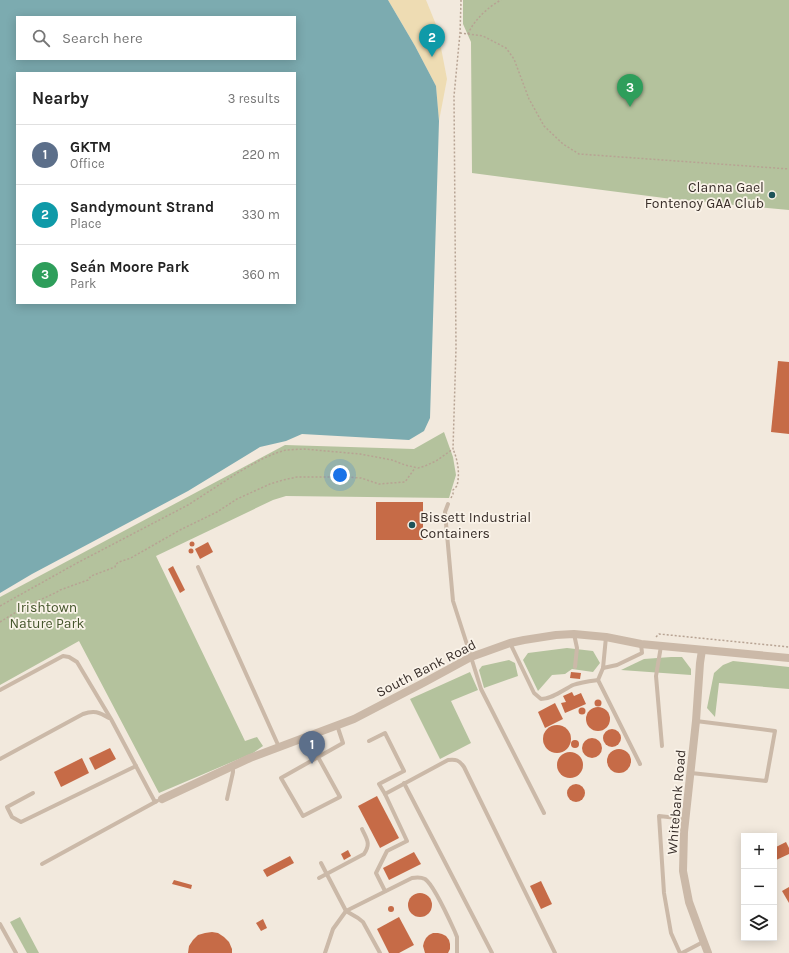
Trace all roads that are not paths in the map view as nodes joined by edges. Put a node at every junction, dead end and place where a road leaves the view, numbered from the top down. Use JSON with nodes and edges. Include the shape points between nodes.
{"nodes":[{"id":1,"x":448,"y":504,"type":"road end"},
{"id":2,"x":198,"y":567,"type":"dead end"},
{"id":3,"x":574,"y":634,"type":"junction"},
{"id":4,"x":606,"y":637,"type":"junction"},
{"id":5,"x":510,"y":643,"type":"junction"},
{"id":6,"x":645,"y":644,"type":"junction"},
{"id":7,"x":661,"y":646,"type":"junction"},
{"id":8,"x":702,"y":650,"type":"junction"},
{"id":9,"x":471,"y":657,"type":"junction"},
{"id":10,"x":789,"y":658,"type":"edge"},
{"id":11,"x":575,"y":667,"type":"dead end"},
{"id":12,"x":603,"y":668,"type":"junction"},
{"id":13,"x":598,"y":680,"type":"junction"},
{"id":14,"x":0,"y":690,"type":"edge"},
{"id":15,"x":111,"y":719,"type":"junction"},
{"id":16,"x":696,"y":721,"type":"junction"},
{"id":17,"x":337,"y":725,"type":"junction"},
{"id":18,"x":368,"y":741,"type":"dead end"},
{"id":19,"x":662,"y":746,"type":"dead end"},
{"id":20,"x":280,"y":747,"type":"junction"},
{"id":21,"x":318,"y":757,"type":"junction"},
{"id":22,"x":0,"y":759,"type":"edge"},
{"id":23,"x":640,"y":764,"type":"dead end"},
{"id":24,"x":136,"y":766,"type":"junction"},
{"id":25,"x":233,"y":766,"type":"junction"},
{"id":26,"x":690,"y":773,"type":"junction"},
{"id":27,"x":404,"y":783,"type":"junction"},
{"id":28,"x":33,"y":793,"type":"dead end"},
{"id":29,"x":385,"y":794,"type":"junction"},
{"id":30,"x":227,"y":799,"type":"dead end"},
{"id":31,"x":159,"y":800,"type":"junction"},
{"id":32,"x":544,"y":813,"type":"dead end"},
{"id":33,"x":686,"y":819,"type":"junction"},
{"id":34,"x":362,"y":829,"type":"dead end"},
{"id":35,"x":321,"y":863,"type":"dead end"},
{"id":36,"x":42,"y":864,"type":"dead end"},
{"id":37,"x":326,"y":874,"type":"junction"},
{"id":38,"x":319,"y":878,"type":"dead end"},
{"id":39,"x":386,"y":891,"type":"junction"},
{"id":40,"x":346,"y":911,"type":"junction"},
{"id":41,"x":0,"y":924,"type":"edge"},
{"id":42,"x":2,"y":933,"type":"edge"},
{"id":43,"x":703,"y":942,"type":"junction"},
{"id":44,"x":16,"y":953,"type":"edge"},
{"id":45,"x":325,"y":953,"type":"edge"},
{"id":46,"x":380,"y":953,"type":"edge"},
{"id":47,"x":458,"y":953,"type":"edge"},
{"id":48,"x":492,"y":953,"type":"edge"},
{"id":49,"x":555,"y":953,"type":"edge"},
{"id":50,"x":681,"y":953,"type":"edge"},
{"id":51,"x":708,"y":953,"type":"edge"}],
"edges":[{"from":1,"to":9,"type":"lane","via":[[446,512],[453,601]]},
{"from":2,"to":20,"type":"lane"},
{"from":3,"to":4,"type":"street","name":"South Bank Road"},
{"from":3,"to":5,"type":"street","name":"South Bank Road"},
{"from":3,"to":11,"type":"lane","via":[[577,648]]},
{"from":4,"to":6,"type":"street","name":"South Bank Road"},
{"from":4,"to":12,"type":"lane"},
{"from":5,"to":9,"type":"street","name":"South Bank Road"},
{"from":5,"to":13,"type":"lane","via":[[534,693],[540,699],[546,699],[575,685]]},
{"from":6,"to":7,"type":"street","name":"South Bank Road"},
{"from":6,"to":12,"type":"lane","via":[[642,653],[617,665]]},
{"from":7,"to":8,"type":"street","name":"South Bank Road"},
{"from":7,"to":19,"type":"lane","via":[[656,676]]},
{"from":8,"to":10,"type":"street","name":"South Bank Road"},
{"from":8,"to":16,"type":"street","name":"Whitebank Road"},
{"from":9,"to":17,"type":"street","name":"South Bank Road","via":[[354,719]]},
{"from":9,"to":32,"type":"lane","via":[[481,689]]},
{"from":12,"to":13,"type":"lane"},
{"from":13,"to":23,"type":"lane"},
{"from":14,"to":15,"type":"lane","via":[[63,656],[69,657],[77,662]]},
{"from":15,"to":22,"type":"lane","via":[[99,712],[83,714]]},
{"from":15,"to":24,"type":"lane"},
{"from":16,"to":26,"type":"street","name":"Whitebank Road"},
{"from":16,"to":26,"type":"lane","via":[[775,731],[766,781]]},
{"from":17,"to":20,"type":"street","name":"South Bank Road"},
{"from":17,"to":21,"type":"lane","via":[[343,743]]},
{"from":18,"to":29,"type":"lane","via":[[385,732],[404,771],[380,784]]},
{"from":20,"to":25,"type":"street","name":"South Bank Road"},
{"from":21,"to":21,"type":"lane","via":[[281,778],[303,816],[340,797]]},
{"from":24,"to":28,"type":"lane","via":[[21,822],[12,817],[7,807]]},
{"from":24,"to":31,"type":"lane"},
{"from":25,"to":30,"type":"lane"},
{"from":25,"to":31,"type":"street","name":"South Bank Road"},
{"from":26,"to":33,"type":"street","name":"Whitebank Road"},
{"from":27,"to":29,"type":"lane"},
{"from":27,"to":48,"type":"lane"},
{"from":27,"to":49,"type":"lane","via":[[448,760],[455,759],[460,762]]},
{"from":29,"to":39,"type":"lane","via":[[407,841],[387,851],[376,873]]},
{"from":31,"to":36,"type":"lane"},
{"from":33,"to":43,"type":"street","name":"Whitebank Road","via":[[683,871]]},
{"from":33,"to":50,"type":"lane","via":[[659,816],[664,893],[671,933]]},
{"from":34,"to":37,"type":"lane","via":[[368,841],[364,854]]},
{"from":35,"to":37,"type":"lane"},
{"from":37,"to":38,"type":"lane"},
{"from":37,"to":40,"type":"lane"},
{"from":39,"to":40,"type":"lane"},
{"from":39,"to":47,"type":"lane","via":[[412,878],[426,880],[433,888],[455,932]]},
{"from":40,"to":45,"type":"lane","via":[[333,929]]},
{"from":40,"to":46,"type":"lane","via":[[363,922]]},
{"from":41,"to":42,"type":"lane"},
{"from":42,"to":44,"type":"lane"},
{"from":43,"to":50,"type":"lane"},
{"from":43,"to":51,"type":"street","name":"Whitebank Road"}]}
